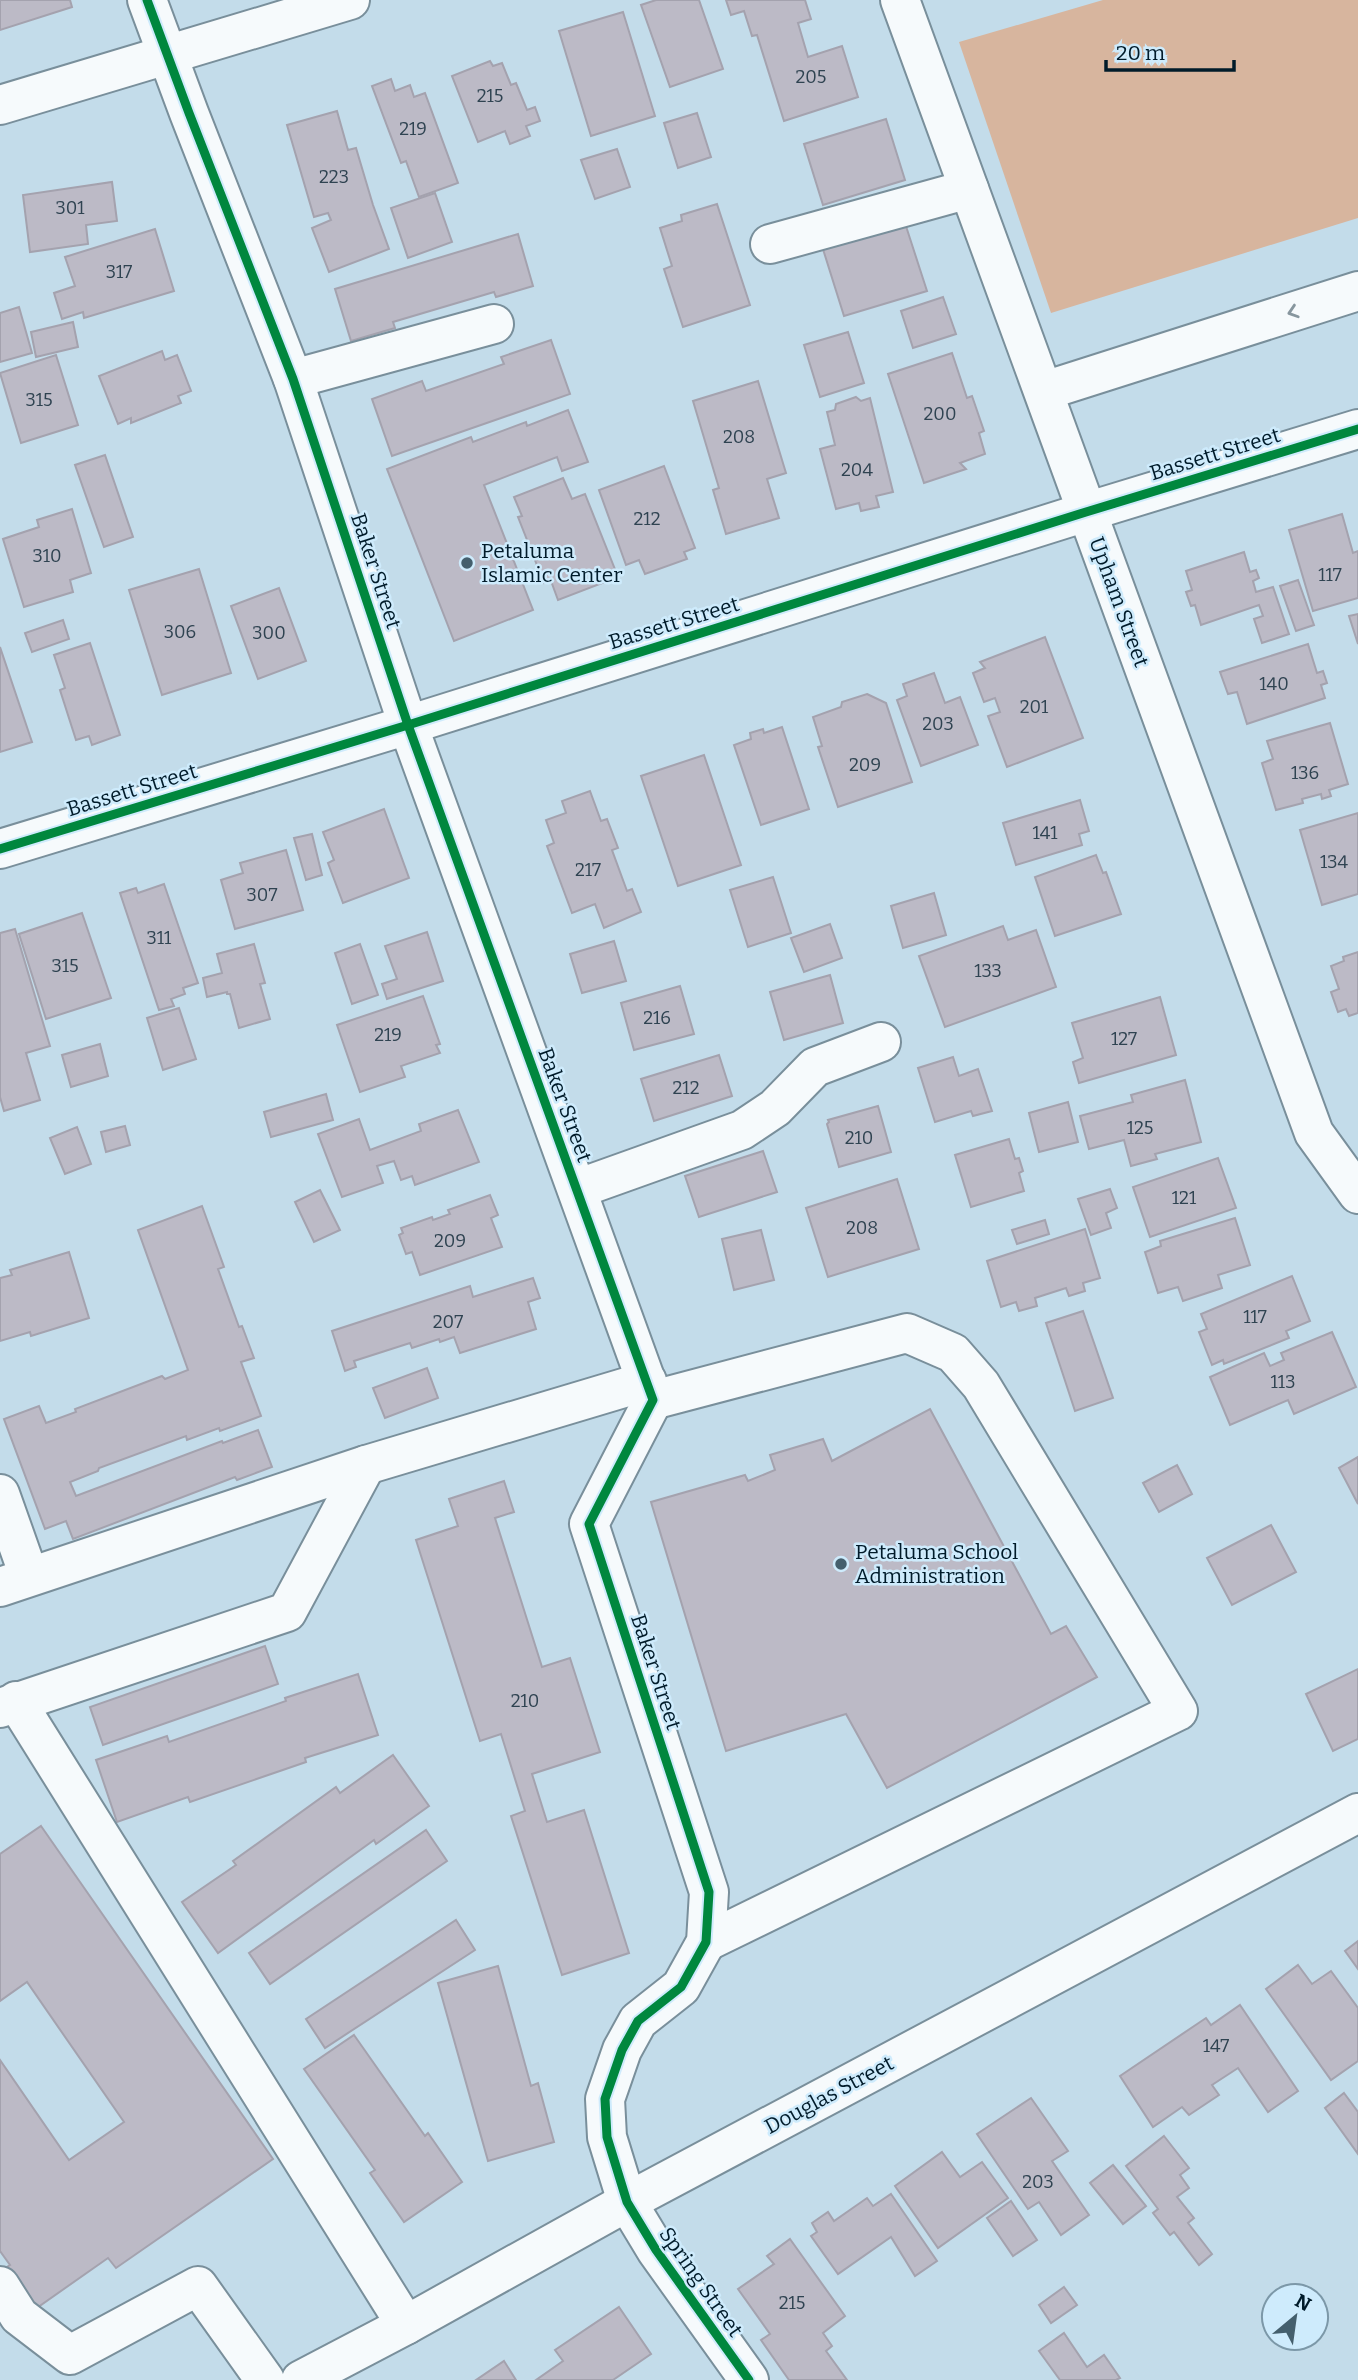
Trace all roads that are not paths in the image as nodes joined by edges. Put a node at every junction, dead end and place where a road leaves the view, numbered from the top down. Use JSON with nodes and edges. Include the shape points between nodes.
{"nodes":[{"id":1,"x":147,"y":0,"type":"edge"},
{"id":2,"x":350,"y":0,"type":"edge"},
{"id":3,"x":900,"y":0,"type":"edge"},
{"id":4,"x":167,"y":55,"type":"junction"},
{"id":5,"x":0,"y":105,"type":"edge"},
{"id":6,"x":969,"y":188,"type":"junction"},
{"id":7,"x":770,"y":244,"type":"dead end"},
{"id":8,"x":1358,"y":291,"type":"edge"},
{"id":9,"x":494,"y":324,"type":"dead end"},
{"id":10,"x":293,"y":379,"type":"junction"},
{"id":11,"x":1044,"y":391,"type":"junction"},
{"id":12,"x":1358,"y":429,"type":"edge"},
{"id":13,"x":1086,"y":512,"type":"junction"},
{"id":14,"x":408,"y":725,"type":"junction"},
{"id":15,"x":0,"y":849,"type":"edge"},
{"id":16,"x":881,"y":1042,"type":"dead end"},
{"id":17,"x":577,"y":1189,"type":"junction"},
{"id":18,"x":1358,"y":1194,"type":"edge"},
{"id":19,"x":650,"y":1391,"type":"junction"},
{"id":20,"x":366,"y":1465,"type":"junction"},
{"id":21,"x":0,"y":1494,"type":"edge"},
{"id":22,"x":15,"y":1582,"type":"edge"},
{"id":23,"x":8,"y":1704,"type":"edge"},
{"id":24,"x":1358,"y":1813,"type":"edge"},
{"id":25,"x":706,"y":1942,"type":"junction"},
{"id":26,"x":627,"y":2202,"type":"junction"},
{"id":27,"x":0,"y":2286,"type":"edge"},
{"id":28,"x":406,"y":2325,"type":"junction"},
{"id":29,"x":265,"y":2380,"type":"edge"},
{"id":30,"x":301,"y":2380,"type":"edge"},
{"id":31,"x":749,"y":2380,"type":"edge"}],
"edges":[{"from":1,"to":4,"type":"street","name":"Baker Street"},
{"from":2,"to":4,"type":"street"},
{"from":3,"to":6,"type":"street","name":"Upham Street"},
{"from":4,"to":5,"type":"street"},
{"from":4,"to":10,"type":"street","name":"Baker Street"},
{"from":6,"to":7,"type":"street"},
{"from":6,"to":11,"type":"street","name":"Upham Street"},
{"from":8,"to":11,"type":"street","one_way":true},
{"from":9,"to":10,"type":"street"},
{"from":10,"to":14,"type":"street","name":"Baker Street"},
{"from":11,"to":13,"type":"street","name":"Upham Street"},
{"from":12,"to":13,"type":"street","name":"Bassett Street"},
{"from":13,"to":14,"type":"street","name":"Bassett Street"},
{"from":13,"to":18,"type":"street","name":"Upham Street","via":[[1314,1133]]},
{"from":14,"to":15,"type":"street","name":"Bassett Street"},
{"from":14,"to":17,"type":"street","name":"Baker Street"},
{"from":16,"to":17,"type":"street","via":[[815,1067],[775,1108],[742,1130]]},
{"from":17,"to":19,"type":"street","name":"Baker Street"},
{"from":19,"to":20,"type":"street"},
{"from":19,"to":25,"type":"street","name":"Baker Street","via":[[589,1524],[709,1892]]},
{"from":19,"to":25,"type":"street","via":[[907,1334],[953,1353],[981,1385],[1178,1711]]},
{"from":20,"to":22,"type":"street"},
{"from":20,"to":23,"type":"street","via":[[287,1612]]},
{"from":21,"to":22,"type":"street"},
{"from":23,"to":28,"type":"street"},
{"from":24,"to":26,"type":"street","name":"Douglas Street"},
{"from":25,"to":26,"type":"street","name":"Baker Street","via":[[681,1987],[638,2021],[605,2099],[607,2137]]},
{"from":26,"to":28,"type":"street","name":"Douglas Street"},
{"from":26,"to":31,"type":"street","name":"Spring Street"},
{"from":27,"to":29,"type":"street","via":[[19,2316],[70,2354],[198,2286]]},
{"from":28,"to":30,"type":"street","name":"Douglas Street"}]}
